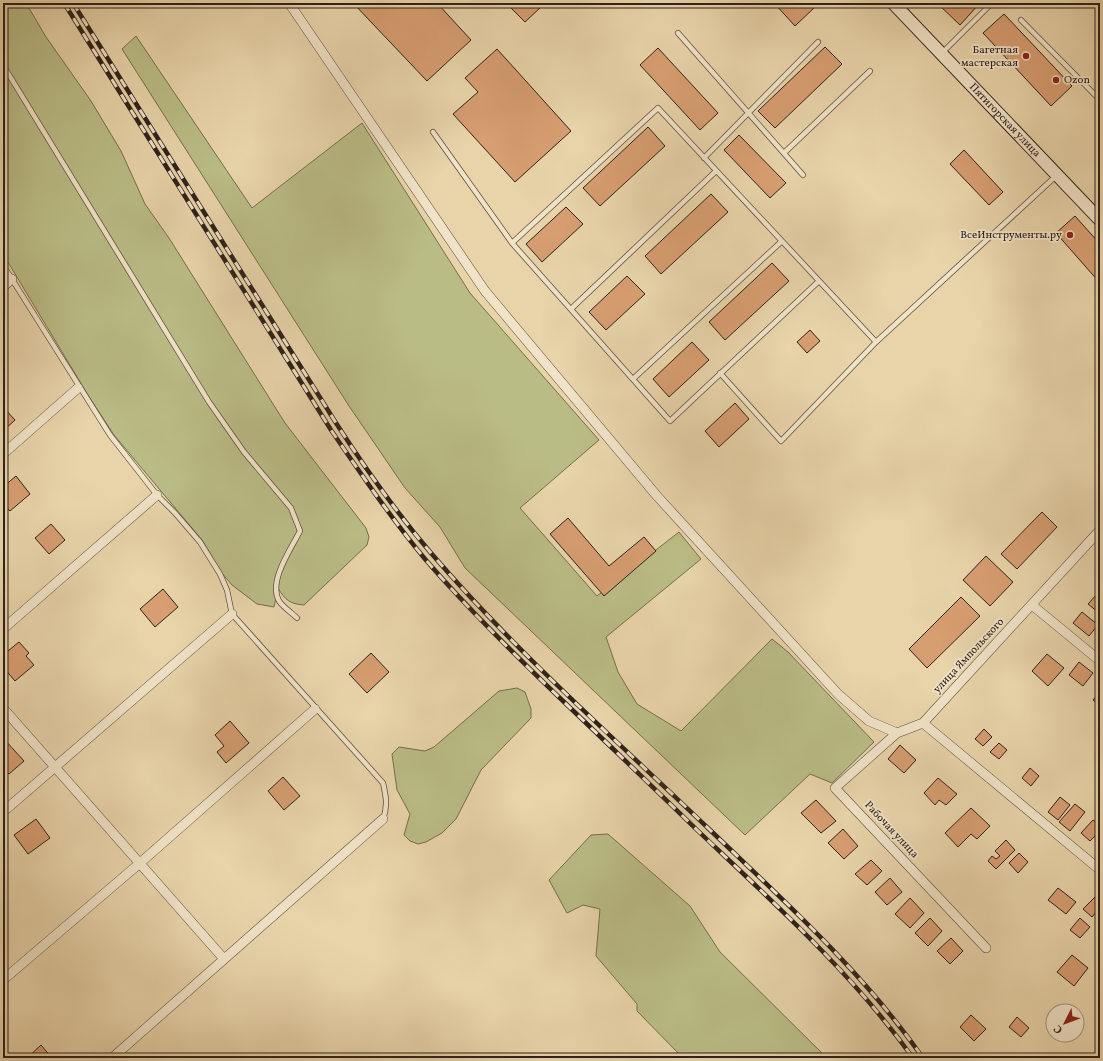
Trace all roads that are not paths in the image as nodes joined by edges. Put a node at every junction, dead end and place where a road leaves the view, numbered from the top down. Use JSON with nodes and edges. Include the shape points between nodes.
{"nodes":[{"id":1,"x":289,"y":3,"type":"edge"},
{"id":2,"x":893,"y":3,"type":"edge"},
{"id":3,"x":992,"y":3,"type":"edge"},
{"id":4,"x":1021,"y":20,"type":"dead end"},
{"id":5,"x":678,"y":33,"type":"dead end"},
{"id":6,"x":818,"y":42,"type":"dead end"},
{"id":7,"x":942,"y":53,"type":"junction"},
{"id":8,"x":3,"y":65,"type":"edge"},
{"id":9,"x":870,"y":71,"type":"dead end"},
{"id":10,"x":1100,"y":100,"type":"edge"},
{"id":11,"x":748,"y":114,"type":"junction"},
{"id":12,"x":433,"y":132,"type":"dead end"},
{"id":13,"x":784,"y":154,"type":"junction"},
{"id":14,"x":704,"y":158,"type":"junction"},
{"id":15,"x":716,"y":171,"type":"junction"},
{"id":16,"x":804,"y":175,"type":"dead end"},
{"id":17,"x":1057,"y":175,"type":"junction"},
{"id":18,"x":1100,"y":220,"type":"edge"},
{"id":19,"x":782,"y":241,"type":"junction"},
{"id":20,"x":512,"y":243,"type":"junction"},
{"id":21,"x":3,"y":265,"type":"edge"},
{"id":22,"x":12,"y":279,"type":"junction"},
{"id":23,"x":819,"y":281,"type":"junction"},
{"id":24,"x":3,"y":287,"type":"edge"},
{"id":25,"x":571,"y":309,"type":"junction"},
{"id":26,"x":876,"y":342,"type":"junction"},
{"id":27,"x":720,"y":373,"type":"junction"},
{"id":28,"x":633,"y":379,"type":"junction"},
{"id":29,"x":78,"y":388,"type":"junction"},
{"id":30,"x":3,"y":454,"type":"edge"},
{"id":31,"x":157,"y":495,"type":"junction"},
{"id":32,"x":1100,"y":530,"type":"edge"},
{"id":33,"x":1032,"y":605,"type":"junction"},
{"id":34,"x":232,"y":614,"type":"junction"},
{"id":35,"x":297,"y":618,"type":"dead end"},
{"id":36,"x":3,"y":629,"type":"edge"},
{"id":37,"x":1100,"y":661,"type":"edge"},
{"id":38,"x":3,"y":708,"type":"edge"},
{"id":39,"x":315,"y":709,"type":"junction"},
{"id":40,"x":923,"y":723,"type":"junction"},
{"id":41,"x":897,"y":733,"type":"junction"},
{"id":42,"x":55,"y":766,"type":"junction"},
{"id":43,"x":3,"y":812,"type":"edge"},
{"id":44,"x":383,"y":819,"type":"joint"},
{"id":45,"x":140,"y":863,"type":"junction"},
{"id":46,"x":1100,"y":870,"type":"edge"},
{"id":47,"x":986,"y":948,"type":"dead end"},
{"id":48,"x":224,"y":959,"type":"junction"},
{"id":49,"x":3,"y":980,"type":"edge"},
{"id":50,"x":112,"y":1058,"type":"edge"}],
"edges":[{"from":1,"to":41,"type":"street","via":[[485,291],[657,496],[838,694],[869,721]]},
{"from":2,"to":7,"type":"main road","name":"Пятигорская улица"},
{"from":3,"to":7,"type":"lane"},
{"from":4,"to":10,"type":"lane"},
{"from":5,"to":11,"type":"lane"},
{"from":6,"to":11,"type":"lane"},
{"from":7,"to":17,"type":"main road","name":"Пятигорская улица"},
{"from":8,"to":35,"type":"lane","via":[[209,402],[244,452],[291,508],[300,531],[277,577],[276,588],[279,601]]},
{"from":9,"to":13,"type":"lane"},
{"from":11,"to":13,"type":"lane"},
{"from":11,"to":14,"type":"lane"},
{"from":12,"to":20,"type":"lane"},
{"from":13,"to":16,"type":"lane"},
{"from":14,"to":15,"type":"lane"},
{"from":14,"to":20,"type":"lane","via":[[658,108]]},
{"from":15,"to":19,"type":"lane"},
{"from":15,"to":25,"type":"lane"},
{"from":17,"to":18,"type":"main road","name":"Пятигорская улица"},
{"from":17,"to":26,"type":"lane"},
{"from":19,"to":23,"type":"lane"},
{"from":19,"to":28,"type":"lane"},
{"from":20,"to":25,"type":"lane"},
{"from":21,"to":22,"type":"lane"},
{"from":22,"to":24,"type":"street"},
{"from":22,"to":29,"type":"lane"},
{"from":23,"to":26,"type":"lane"},
{"from":23,"to":27,"type":"lane"},
{"from":25,"to":28,"type":"lane"},
{"from":26,"to":27,"type":"lane","via":[[781,441]]},
{"from":27,"to":28,"type":"lane","via":[[670,421]]},
{"from":29,"to":30,"type":"street"},
{"from":29,"to":31,"type":"lane","via":[[110,435]]},
{"from":31,"to":34,"type":"lane","via":[[200,542],[220,574],[227,590]]},
{"from":31,"to":36,"type":"street"},
{"from":32,"to":33,"type":"street","name":"улица Ямпольского"},
{"from":33,"to":37,"type":"street"},
{"from":33,"to":40,"type":"street","name":"улица Ямпольского"},
{"from":34,"to":39,"type":"lane"},
{"from":34,"to":42,"type":"street"},
{"from":38,"to":42,"type":"street"},
{"from":39,"to":44,"type":"lane","via":[[383,783],[387,798],[387,809]]},
{"from":39,"to":45,"type":"street"},
{"from":40,"to":41,"type":"street"},
{"from":40,"to":46,"type":"street"},
{"from":41,"to":47,"type":"street","name":"Рабочая улица","via":[[835,788]]},
{"from":42,"to":43,"type":"street"},
{"from":42,"to":45,"type":"street"},
{"from":44,"to":48,"type":"street"},
{"from":45,"to":48,"type":"street"},
{"from":45,"to":49,"type":"street"},
{"from":48,"to":50,"type":"street"}]}
